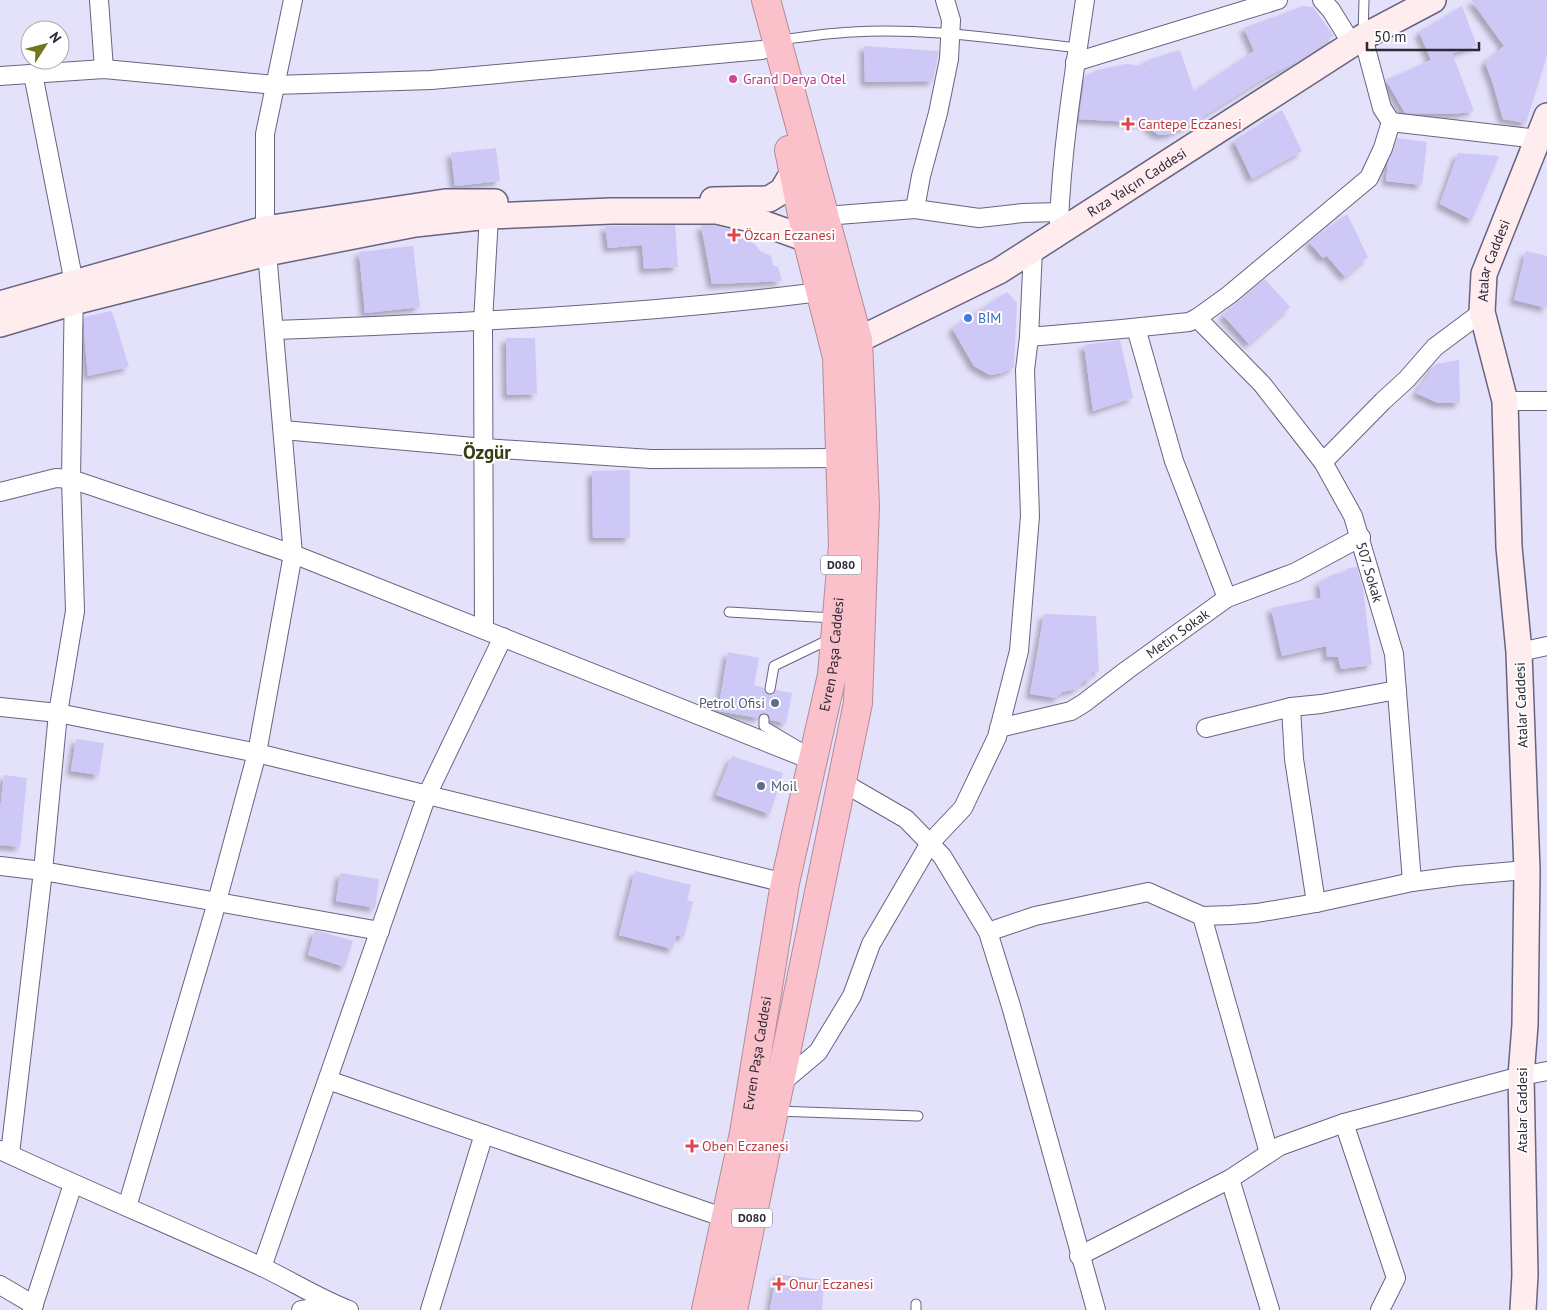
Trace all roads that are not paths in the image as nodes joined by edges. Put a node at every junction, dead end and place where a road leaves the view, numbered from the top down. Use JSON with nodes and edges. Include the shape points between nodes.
{"nodes":[{"id":1,"x":99,"y":0,"type":"edge"},
{"id":2,"x":293,"y":0,"type":"edge"},
{"id":3,"x":748,"y":0,"type":"edge"},
{"id":4,"x":766,"y":0,"type":"edge"},
{"id":5,"x":945,"y":0,"type":"edge"},
{"id":6,"x":1085,"y":0,"type":"edge"},
{"id":7,"x":1278,"y":0,"type":"edge"},
{"id":8,"x":1322,"y":0,"type":"edge"},
{"id":9,"x":1364,"y":0,"type":"edge"},
{"id":10,"x":1433,"y":0,"type":"edge"},
{"id":11,"x":950,"y":34,"type":"junction"},
{"id":12,"x":1358,"y":41,"type":"junction"},
{"id":13,"x":770,"y":45,"type":"junction"},
{"id":14,"x":1076,"y":55,"type":"junction"},
{"id":15,"x":104,"y":69,"type":"junction"},
{"id":16,"x":33,"y":74,"type":"junction"},
{"id":17,"x":0,"y":76,"type":"edge"},
{"id":18,"x":275,"y":85,"type":"junction"},
{"id":19,"x":1391,"y":122,"type":"junction"},
{"id":20,"x":1544,"y":123,"type":"edge"},
{"id":21,"x":794,"y":171,"type":"junction"},
{"id":22,"x":915,"y":209,"type":"junction"},
{"id":23,"x":489,"y":216,"type":"junction"},
{"id":24,"x":825,"y":216,"type":"junction"},
{"id":25,"x":1059,"y":222,"type":"junction"},
{"id":26,"x":265,"y":229,"type":"junction"},
{"id":27,"x":807,"y":238,"type":"junction"},
{"id":28,"x":1033,"y":249,"type":"junction"},
{"id":29,"x":267,"y":253,"type":"junction"},
{"id":30,"x":820,"y":292,"type":"junction"},
{"id":31,"x":74,"y":293,"type":"junction"},
{"id":32,"x":0,"y":304,"type":"edge"},
{"id":33,"x":1482,"y":312,"type":"junction"},
{"id":34,"x":1197,"y":318,"type":"junction"},
{"id":35,"x":483,"y":322,"type":"junction"},
{"id":36,"x":0,"y":324,"type":"edge"},
{"id":37,"x":1136,"y":328,"type":"junction"},
{"id":38,"x":274,"y":330,"type":"junction"},
{"id":39,"x":1029,"y":337,"type":"junction"},
{"id":40,"x":858,"y":340,"type":"junction"},
{"id":41,"x":837,"y":357,"type":"junction"},
{"id":42,"x":1505,"y":401,"type":"junction"},
{"id":43,"x":1547,"y":401,"type":"edge"},
{"id":44,"x":282,"y":430,"type":"junction"},
{"id":45,"x":485,"y":448,"type":"junction"},
{"id":46,"x":840,"y":458,"type":"junction"},
{"id":47,"x":1323,"y":462,"type":"junction"},
{"id":48,"x":71,"y":479,"type":"junction"},
{"id":49,"x":0,"y":492,"type":"edge"},
{"id":50,"x":1361,"y":537,"type":"junction"},
{"id":51,"x":293,"y":554,"type":"junction"},
{"id":52,"x":1228,"y":598,"type":"junction"},
{"id":53,"x":729,"y":612,"type":"dead end"},
{"id":54,"x":836,"y":627,"type":"junction"},
{"id":55,"x":484,"y":629,"type":"junction"},
{"id":56,"x":503,"y":637,"type":"junction"},
{"id":57,"x":1547,"y":646,"type":"edge"},
{"id":58,"x":1519,"y":652,"type":"junction"},
{"id":59,"x":770,"y":689,"type":"dead end"},
{"id":60,"x":1397,"y":690,"type":"junction"},
{"id":61,"x":0,"y":706,"type":"edge"},
{"id":62,"x":1291,"y":707,"type":"junction"},
{"id":63,"x":58,"y":713,"type":"junction"},
{"id":64,"x":764,"y":719,"type":"dead end"},
{"id":65,"x":999,"y":728,"type":"junction"},
{"id":66,"x":1206,"y":728,"type":"dead end"},
{"id":67,"x":258,"y":754,"type":"junction"},
{"id":68,"x":812,"y":758,"type":"junction"},
{"id":69,"x":842,"y":782,"type":"junction"},
{"id":70,"x":427,"y":795,"type":"junction"},
{"id":71,"x":930,"y":843,"type":"junction"},
{"id":72,"x":0,"y":866,"type":"edge"},
{"id":73,"x":1527,"y":870,"type":"junction"},
{"id":74,"x":43,"y":871,"type":"junction"},
{"id":75,"x":1412,"y":882,"type":"junction"},
{"id":76,"x":785,"y":883,"type":"junction"},
{"id":77,"x":217,"y":901,"type":"junction"},
{"id":78,"x":1316,"y":903,"type":"junction"},
{"id":79,"x":1202,"y":916,"type":"junction"},
{"id":80,"x":380,"y":931,"type":"junction"},
{"id":81,"x":988,"y":932,"type":"junction"},
{"id":82,"x":1547,"y":1071,"type":"edge"},
{"id":83,"x":1520,"y":1076,"type":"junction"},
{"id":84,"x":328,"y":1080,"type":"junction"},
{"id":85,"x":780,"y":1084,"type":"junction"},
{"id":86,"x":918,"y":1116,"type":"dead end"},
{"id":87,"x":772,"y":1119,"type":"junction"},
{"id":88,"x":1344,"y":1123,"type":"junction"},
{"id":89,"x":484,"y":1134,"type":"junction"},
{"id":90,"x":5,"y":1152,"type":"edge"},
{"id":91,"x":1269,"y":1154,"type":"junction"},
{"id":92,"x":1230,"y":1179,"type":"junction"},
{"id":93,"x":73,"y":1184,"type":"junction"},
{"id":94,"x":127,"y":1207,"type":"junction"},
{"id":95,"x":725,"y":1218,"type":"junction"},
{"id":96,"x":1079,"y":1256,"type":"junction"},
{"id":97,"x":262,"y":1267,"type":"junction"},
{"id":98,"x":0,"y":1285,"type":"edge"},
{"id":99,"x":332,"y":1304,"type":"junction"},
{"id":100,"x":33,"y":1308,"type":"edge"},
{"id":101,"x":301,"y":1310,"type":"edge"},
{"id":102,"x":349,"y":1310,"type":"edge"},
{"id":103,"x":430,"y":1310,"type":"edge"},
{"id":104,"x":706,"y":1310,"type":"edge"},
{"id":105,"x":733,"y":1310,"type":"edge"},
{"id":106,"x":1096,"y":1310,"type":"edge"},
{"id":107,"x":1270,"y":1310,"type":"edge"},
{"id":108,"x":1380,"y":1310,"type":"edge"},
{"id":109,"x":1523,"y":1310,"type":"edge"}],
"edges":[{"from":1,"to":15,"type":"street"},
{"from":2,"to":18,"type":"street"},
{"from":3,"to":13,"type":"highway","name":"Evren Paşa Caddesi","number":"D080"},
{"from":4,"to":13,"type":"highway","name":"Evren Paşa Caddesi","number":"D080"},
{"from":5,"to":11,"type":"street","via":[[951,20]]},
{"from":6,"to":14,"type":"street"},
{"from":7,"to":14,"type":"street"},
{"from":8,"to":12,"type":"street"},
{"from":9,"to":12,"type":"lane"},
{"from":10,"to":12,"type":"street","name":"Rıza Yalçın Caddesi"},
{"from":11,"to":13,"type":"lane","via":[[853,32]]},
{"from":11,"to":14,"type":"lane"},
{"from":11,"to":22,"type":"street","via":[[948,68]]},
{"from":12,"to":19,"type":"street","via":[[1382,108]]},
{"from":12,"to":25,"type":"street","name":"Rıza Yalçın Caddesi"},
{"from":13,"to":18,"type":"street","via":[[431,80]]},
{"from":13,"to":21,"type":"highway","name":"Evren Paşa Caddesi","number":"D080"},
{"from":13,"to":24,"type":"highway","name":"Evren Paşa Caddesi","number":"D080"},
{"from":14,"to":25,"type":"street"},
{"from":15,"to":16,"type":"street"},
{"from":15,"to":18,"type":"street"},
{"from":16,"to":17,"type":"street"},
{"from":16,"to":31,"type":"street"},
{"from":18,"to":26,"type":"street","via":[[265,134]]},
{"from":19,"to":20,"type":"street"},
{"from":19,"to":34,"type":"street","via":[[1384,148],[1369,178]]},
{"from":20,"to":33,"type":"street","name":"Atalar Caddesi","via":[[1484,274]]},
{"from":21,"to":26,"type":"street","via":[[782,190],[769,199],[639,203],[445,202]]},
{"from":21,"to":27,"type":"highway","name":"Evren Paşa Caddesi","number":"D080"},
{"from":22,"to":24,"type":"street"},
{"from":22,"to":25,"type":"street","via":[[979,218],[1023,213]]},
{"from":23,"to":27,"type":"street","via":[[717,211],[751,218]]},
{"from":23,"to":29,"type":"street","via":[[415,224]]},
{"from":23,"to":35,"type":"street"},
{"from":24,"to":40,"type":"highway","name":"Evren Paşa Caddesi","number":"D080"},
{"from":25,"to":28,"type":"street","name":"Rıza Yalçın Caddesi"},
{"from":26,"to":29,"type":"street"},
{"from":26,"to":31,"type":"street"},
{"from":27,"to":30,"type":"highway","name":"Evren Paşa Caddesi","number":"D080"},
{"from":28,"to":39,"type":"street"},
{"from":28,"to":40,"type":"street","name":"Rıza Yalçın Caddesi","via":[[999,271]]},
{"from":29,"to":31,"type":"street"},
{"from":29,"to":38,"type":"street"},
{"from":30,"to":35,"type":"street","via":[[737,303]]},
{"from":30,"to":41,"type":"highway","name":"Evren Paşa Caddesi","number":"D080"},
{"from":31,"to":32,"type":"street"},
{"from":31,"to":36,"type":"street"},
{"from":31,"to":48,"type":"street"},
{"from":33,"to":42,"type":"street","name":"Atalar Caddesi"},
{"from":33,"to":47,"type":"street","via":[[1435,347]]},
{"from":34,"to":37,"type":"street","via":[[1189,322]]},
{"from":34,"to":47,"type":"street","name":"507. Sokak","via":[[1262,384]]},
{"from":35,"to":38,"type":"street"},
{"from":35,"to":45,"type":"street"},
{"from":37,"to":39,"type":"street"},
{"from":37,"to":52,"type":"street","via":[[1174,461]]},
{"from":38,"to":44,"type":"street"},
{"from":39,"to":65,"type":"street","via":[[1025,370],[1030,516],[1019,651]]},
{"from":40,"to":41,"type":"street","name":"Rıza Yalçın Caddesi"},
{"from":40,"to":69,"type":"highway","name":"Evren Paşa Caddesi","number":"D080","via":[[865,506],[859,683]]},
{"from":41,"to":46,"type":"highway","name":"Evren Paşa Caddesi","number":"D080"},
{"from":42,"to":43,"type":"street"},
{"from":42,"to":58,"type":"street","name":"Atalar Caddesi","via":[[1509,546]]},
{"from":44,"to":45,"type":"street"},
{"from":44,"to":51,"type":"street"},
{"from":45,"to":46,"type":"street","via":[[651,459]]},
{"from":45,"to":55,"type":"street"},
{"from":46,"to":54,"type":"highway","name":"Evren Paşa Caddesi","number":"D080","via":[[843,545]]},
{"from":47,"to":50,"type":"street","name":"507. Sokak"},
{"from":48,"to":49,"type":"street","via":[[56,478]]},
{"from":48,"to":51,"type":"street"},
{"from":48,"to":63,"type":"street","via":[[75,611]]},
{"from":50,"to":52,"type":"street","name":"Metin Sokak","via":[[1296,572]]},
{"from":50,"to":60,"type":"street","name":"507. Sokak","via":[[1394,654]]},
{"from":51,"to":55,"type":"street"},
{"from":51,"to":67,"type":"street"},
{"from":52,"to":65,"type":"street","name":"Metin Sokak","via":[[1071,711]]},
{"from":53,"to":54,"type":"lane"},
{"from":54,"to":59,"type":"lane","via":[[774,666]]},
{"from":54,"to":68,"type":"highway","name":"Evren Paşa Caddesi","number":"D080","via":[[832,675]]},
{"from":55,"to":56,"type":"street"},
{"from":56,"to":68,"type":"street"},
{"from":56,"to":70,"type":"street"},
{"from":57,"to":58,"type":"street"},
{"from":58,"to":73,"type":"street","name":"Atalar Caddesi"},
{"from":60,"to":62,"type":"street"},
{"from":60,"to":75,"type":"street","name":"507. Sokak"},
{"from":61,"to":63,"type":"street"},
{"from":62,"to":66,"type":"street"},
{"from":62,"to":78,"type":"street","via":[[1294,759]]},
{"from":63,"to":67,"type":"street"},
{"from":63,"to":74,"type":"street"},
{"from":64,"to":68,"type":"lane","via":[[764,726]]},
{"from":65,"to":71,"type":"street","via":[[964,808]]},
{"from":67,"to":70,"type":"street"},
{"from":67,"to":77,"type":"street"},
{"from":68,"to":76,"type":"highway","name":"Evren Paşa Caddesi","number":"D080"},
{"from":69,"to":71,"type":"street","via":[[906,819]]},
{"from":69,"to":85,"type":"highway","name":"Evren Paşa Caddesi","number":"D080"},
{"from":70,"to":76,"type":"street"},
{"from":70,"to":80,"type":"street"},
{"from":71,"to":81,"type":"street","via":[[942,856]]},
{"from":71,"to":85,"type":"street","via":[[871,944],[852,996],[818,1052]]},
{"from":72,"to":74,"type":"street"},
{"from":73,"to":75,"type":"street"},
{"from":73,"to":83,"type":"street","name":"Atalar Caddesi","via":[[1525,1025]]},
{"from":74,"to":77,"type":"street"},
{"from":74,"to":90,"type":"street"},
{"from":75,"to":78,"type":"street"},
{"from":76,"to":95,"type":"highway","name":"Evren Paşa Caddesi","number":"D080","via":[[744,1133]]},
{"from":77,"to":80,"type":"street"},
{"from":77,"to":94,"type":"street"},
{"from":78,"to":79,"type":"street","via":[[1257,913]]},
{"from":79,"to":81,"type":"street","via":[[1148,892],[1035,916]]},
{"from":79,"to":91,"type":"street"},
{"from":80,"to":84,"type":"street"},
{"from":81,"to":96,"type":"street"},
{"from":82,"to":83,"type":"street"},
{"from":83,"to":88,"type":"street"},
{"from":83,"to":109,"type":"street","name":"Atalar Caddesi"},
{"from":84,"to":89,"type":"street"},
{"from":84,"to":97,"type":"street"},
{"from":85,"to":87,"type":"highway","name":"Evren Paşa Caddesi","number":"D080"},
{"from":86,"to":87,"type":"lane"},
{"from":87,"to":105,"type":"highway","number":"D080"},
{"from":88,"to":91,"type":"street","via":[[1280,1146]]},
{"from":88,"to":108,"type":"street","via":[[1396,1278]]},
{"from":89,"to":95,"type":"street"},
{"from":89,"to":103,"type":"street"},
{"from":90,"to":93,"type":"street"},
{"from":91,"to":92,"type":"street"},
{"from":92,"to":96,"type":"street"},
{"from":92,"to":107,"type":"street"},
{"from":93,"to":94,"type":"street"},
{"from":93,"to":100,"type":"street"},
{"from":94,"to":97,"type":"street"},
{"from":95,"to":104,"type":"highway","number":"D080"},
{"from":96,"to":106,"type":"street"},
{"from":97,"to":99,"type":"street"},
{"from":98,"to":100,"type":"street"},
{"from":99,"to":101,"type":"street"},
{"from":99,"to":102,"type":"street"}]}
